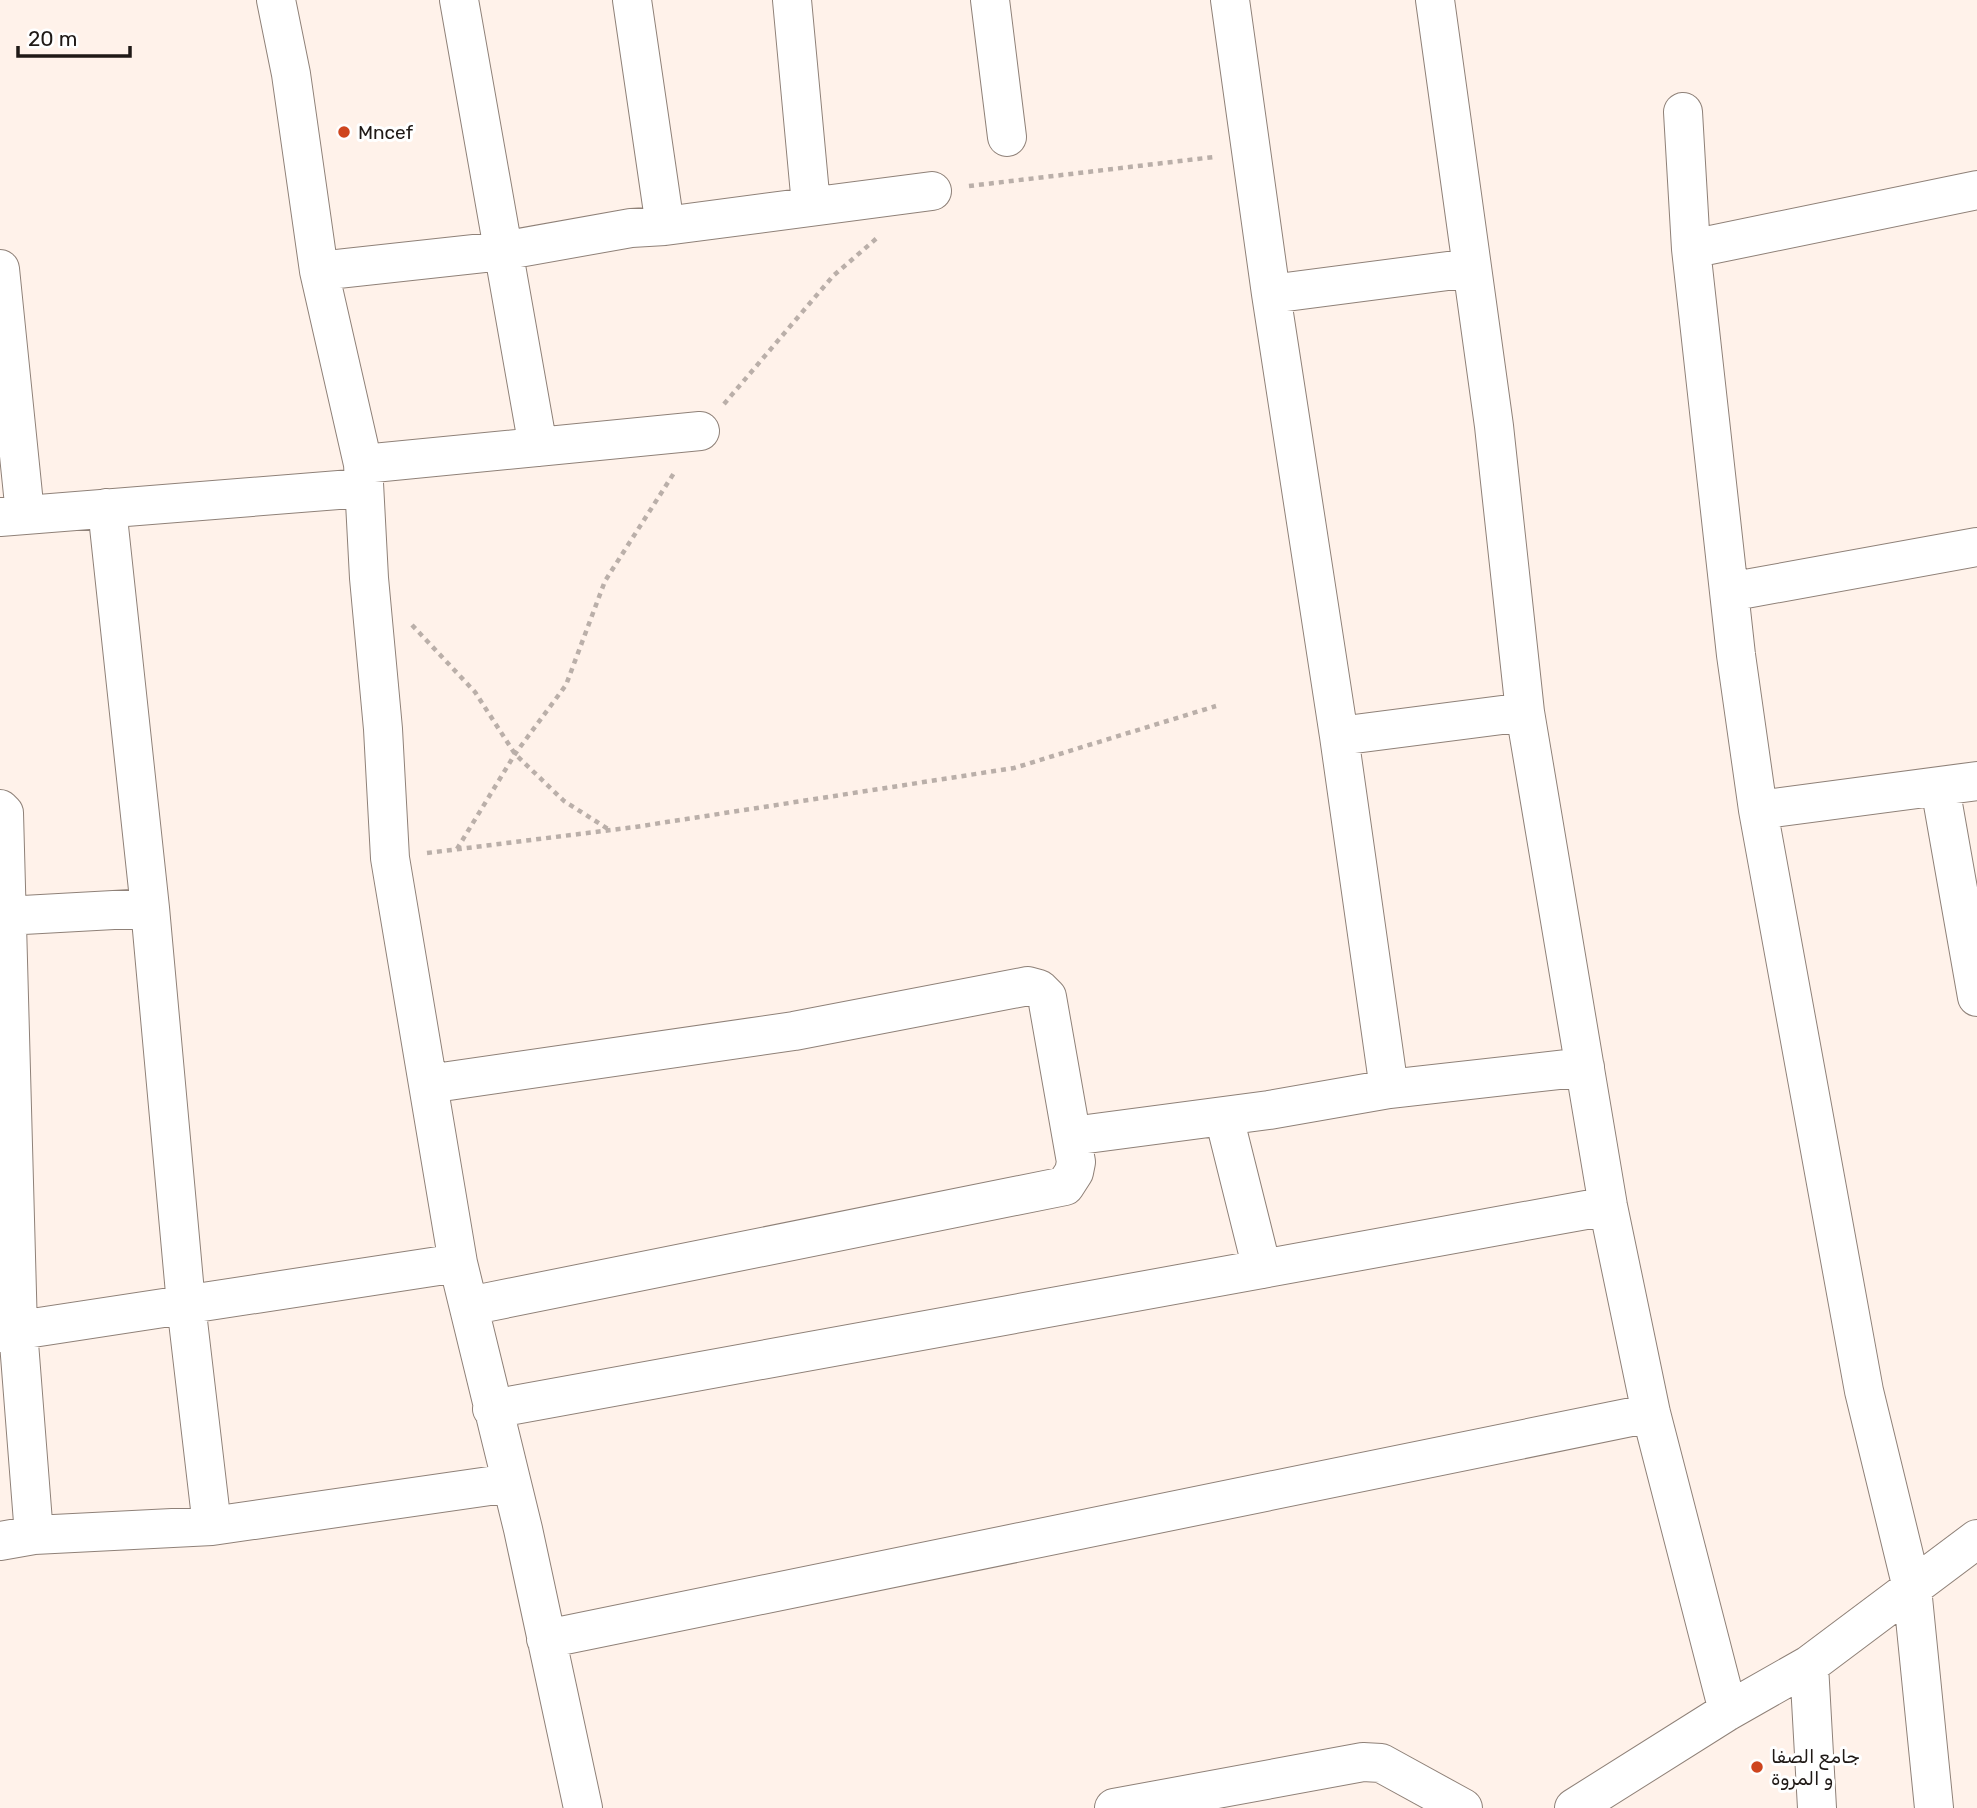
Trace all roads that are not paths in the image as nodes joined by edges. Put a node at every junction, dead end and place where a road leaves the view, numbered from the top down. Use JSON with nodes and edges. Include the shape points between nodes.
{"nodes":[{"id":1,"x":275,"y":0,"type":"edge"},
{"id":2,"x":459,"y":0,"type":"edge"},
{"id":3,"x":632,"y":0,"type":"edge"},
{"id":4,"x":792,"y":0,"type":"edge"},
{"id":5,"x":990,"y":0,"type":"edge"},
{"id":6,"x":1230,"y":0,"type":"edge"},
{"id":7,"x":1434,"y":0,"type":"edge"},
{"id":8,"x":1683,"y":112,"type":"dead end"},
{"id":9,"x":1006,"y":137,"type":"dead end"},
{"id":10,"x":1977,"y":190,"type":"edge"},
{"id":11,"x":932,"y":191,"type":"road end"},
{"id":12,"x":811,"y":205,"type":"junction"},
{"id":13,"x":665,"y":226,"type":"junction"},
{"id":14,"x":1691,"y":249,"type":"junction"},
{"id":15,"x":502,"y":251,"type":"junction"},
{"id":16,"x":1471,"y":268,"type":"junction"},
{"id":17,"x":0,"y":269,"type":"edge"},
{"id":18,"x":320,"y":271,"type":"junction"},
{"id":19,"x":1270,"y":294,"type":"junction"},
{"id":20,"x":2,"y":309,"type":"edge"},
{"id":21,"x":700,"y":432,"type":"road end"},
{"id":22,"x":538,"y":447,"type":"junction"},
{"id":23,"x":364,"y":476,"type":"junction"},
{"id":24,"x":107,"y":508,"type":"junction"},
{"id":25,"x":13,"y":515,"type":"edge"},
{"id":26,"x":1977,"y":547,"type":"edge"},
{"id":27,"x":1729,"y":592,"type":"junction"},
{"id":28,"x":1525,"y":712,"type":"junction"},
{"id":29,"x":1339,"y":736,"type":"junction"},
{"id":30,"x":1959,"y":784,"type":"edge"},
{"id":31,"x":0,"y":809,"type":"edge"},
{"id":32,"x":1758,"y":810,"type":"junction"},
{"id":33,"x":150,"y":908,"type":"junction"},
{"id":34,"x":5,"y":916,"type":"junction"},
{"id":35,"x":1977,"y":997,"type":"edge"},
{"id":36,"x":1585,"y":1067,"type":"junction"},
{"id":37,"x":428,"y":1084,"type":"junction"},
{"id":38,"x":1389,"y":1089,"type":"junction"},
{"id":39,"x":1224,"y":1117,"type":"junction"},
{"id":40,"x":1072,"y":1136,"type":"junction"},
{"id":41,"x":1608,"y":1206,"type":"junction"},
{"id":42,"x":458,"y":1263,"type":"junction"},
{"id":43,"x":1262,"y":1269,"type":"junction"},
{"id":44,"x":186,"y":1304,"type":"junction"},
{"id":45,"x":469,"y":1306,"type":"junction"},
{"id":46,"x":9,"y":1331,"type":"edge"},
{"id":47,"x":492,"y":1409,"type":"junction"},
{"id":48,"x":1651,"y":1413,"type":"junction"},
{"id":49,"x":510,"y":1483,"type":"junction"},
{"id":50,"x":212,"y":1526,"type":"junction"},
{"id":51,"x":17,"y":1538,"type":"edge"},
{"id":52,"x":1977,"y":1539,"type":"edge"},
{"id":53,"x":1912,"y":1588,"type":"junction"},
{"id":54,"x":546,"y":1639,"type":"junction"},
{"id":55,"x":1808,"y":1665,"type":"junction"},
{"id":56,"x":1728,"y":1711,"type":"junction"},
{"id":57,"x":583,"y":1808,"type":"edge"},
{"id":58,"x":1114,"y":1808,"type":"edge"},
{"id":59,"x":1463,"y":1808,"type":"edge"},
{"id":60,"x":1574,"y":1808,"type":"edge"},
{"id":61,"x":1817,"y":1808,"type":"edge"},
{"id":62,"x":1934,"y":1808,"type":"edge"}],
"edges":[{"from":1,"to":18,"type":"street"},
{"from":2,"to":15,"type":"street"},
{"from":3,"to":13,"type":"street"},
{"from":4,"to":12,"type":"street"},
{"from":5,"to":9,"type":"street"},
{"from":6,"to":19,"type":"street"},
{"from":7,"to":16,"type":"street"},
{"from":8,"to":14,"type":"street"},
{"from":10,"to":14,"type":"street"},
{"from":11,"to":12,"type":"street"},
{"from":12,"to":13,"type":"street"},
{"from":13,"to":15,"type":"street"},
{"from":14,"to":27,"type":"street"},
{"from":15,"to":18,"type":"street"},
{"from":15,"to":22,"type":"street"},
{"from":16,"to":19,"type":"street"},
{"from":16,"to":28,"type":"street","via":[[1494,426]]},
{"from":17,"to":20,"type":"street"},
{"from":18,"to":23,"type":"street"},
{"from":19,"to":29,"type":"street"},
{"from":20,"to":25,"type":"street"},
{"from":21,"to":22,"type":"street"},
{"from":22,"to":23,"type":"street"},
{"from":23,"to":24,"type":"street"},
{"from":23,"to":37,"type":"street","via":[[390,858]]},
{"from":24,"to":25,"type":"street"},
{"from":24,"to":33,"type":"street"},
{"from":26,"to":27,"type":"street"},
{"from":27,"to":32,"type":"street"},
{"from":28,"to":29,"type":"street"},
{"from":28,"to":36,"type":"street"},
{"from":29,"to":38,"type":"street"},
{"from":30,"to":32,"type":"street"},
{"from":30,"to":35,"type":"street"},
{"from":31,"to":34,"type":"street","via":[[4,813]]},
{"from":32,"to":53,"type":"street","via":[[1864,1391]]},
{"from":33,"to":34,"type":"street"},
{"from":33,"to":44,"type":"street"},
{"from":34,"to":46,"type":"street"},
{"from":36,"to":38,"type":"street"},
{"from":36,"to":41,"type":"street"},
{"from":37,"to":40,"type":"street","via":[[794,1031],[1028,986],[1047,997]]},
{"from":37,"to":42,"type":"street"},
{"from":38,"to":39,"type":"street"},
{"from":39,"to":40,"type":"street"},
{"from":39,"to":43,"type":"street"},
{"from":40,"to":45,"type":"street","via":[[1076,1162],[1065,1186]]},
{"from":41,"to":43,"type":"street"},
{"from":41,"to":48,"type":"street"},
{"from":42,"to":44,"type":"street"},
{"from":42,"to":45,"type":"street"},
{"from":43,"to":47,"type":"street"},
{"from":44,"to":46,"type":"street"},
{"from":44,"to":50,"type":"street"},
{"from":45,"to":47,"type":"street"},
{"from":46,"to":51,"type":"street"},
{"from":47,"to":49,"type":"street"},
{"from":48,"to":54,"type":"street"},
{"from":48,"to":56,"type":"street"},
{"from":49,"to":50,"type":"street"},
{"from":49,"to":54,"type":"street"},
{"from":50,"to":51,"type":"street"},
{"from":52,"to":53,"type":"street"},
{"from":53,"to":55,"type":"street"},
{"from":53,"to":62,"type":"street"},
{"from":54,"to":57,"type":"street"},
{"from":55,"to":56,"type":"street"},
{"from":55,"to":61,"type":"street"},
{"from":56,"to":60,"type":"street"},
{"from":58,"to":59,"type":"street","via":[[1363,1762],[1381,1763]]}]}
